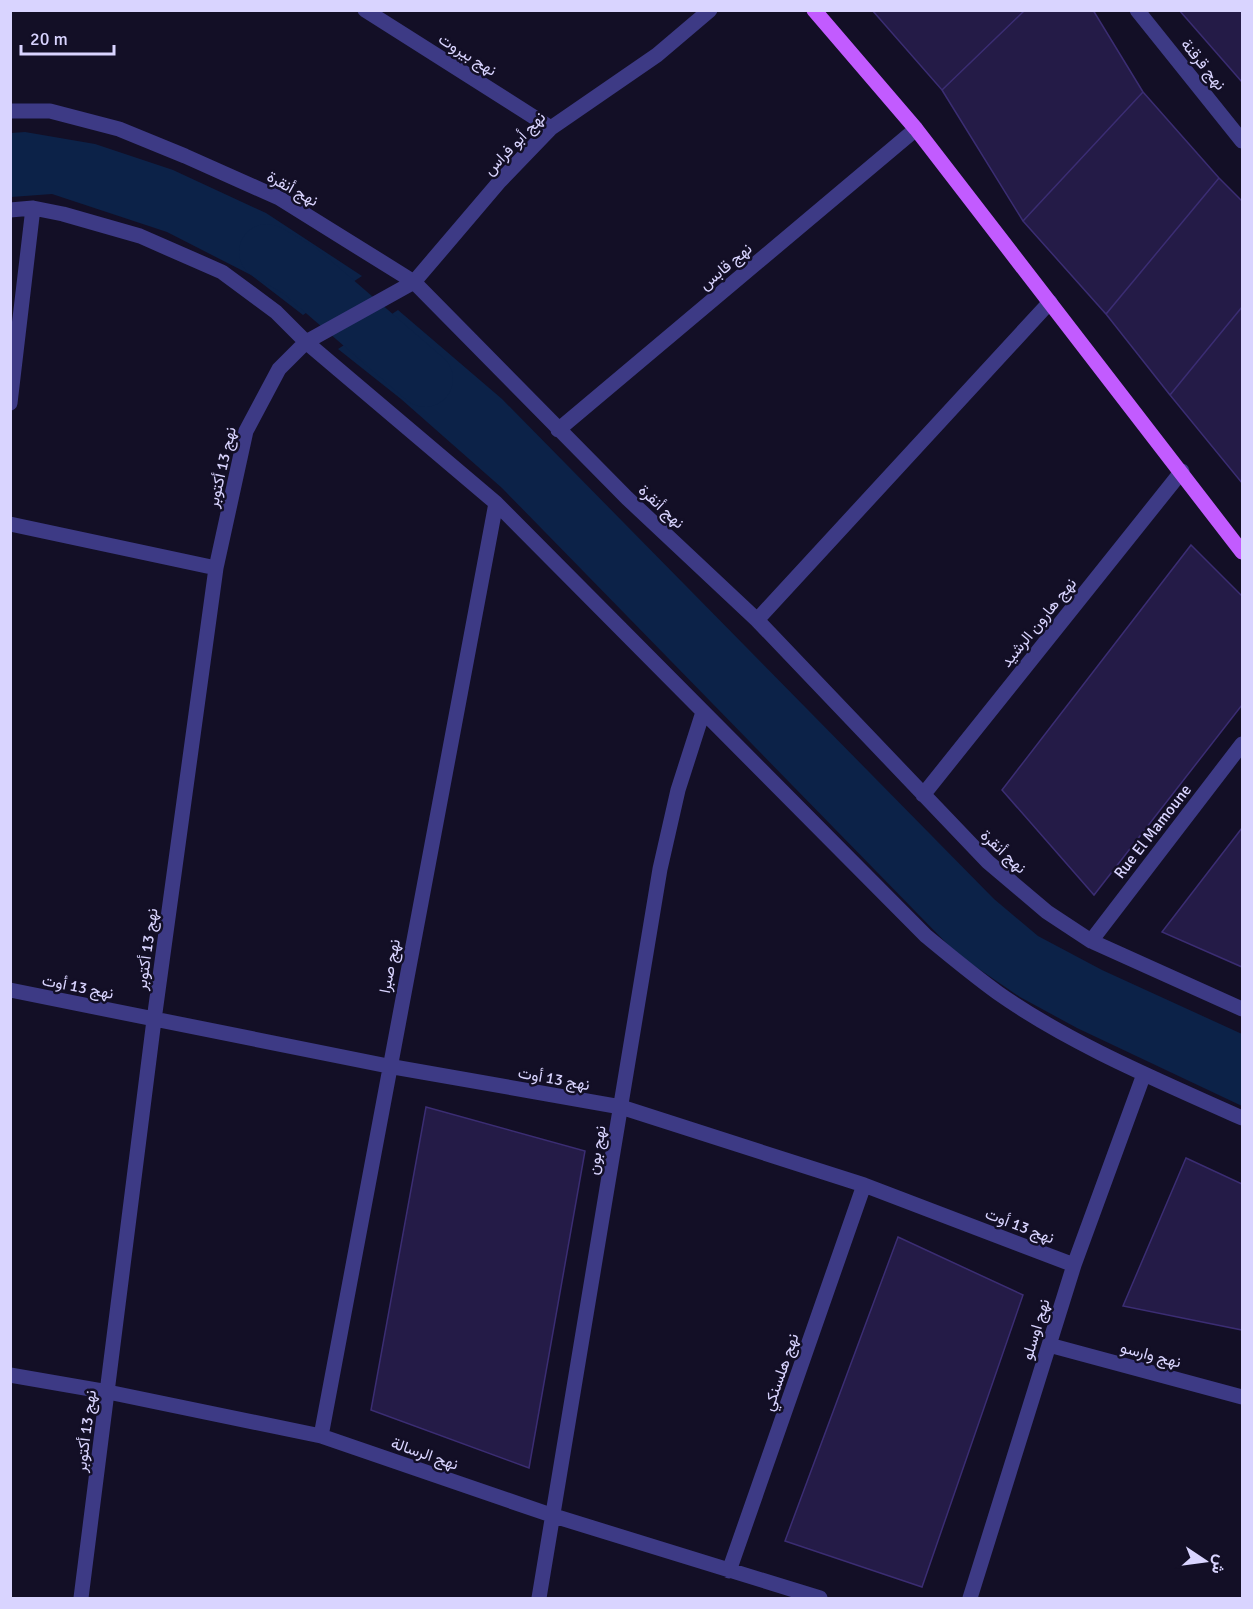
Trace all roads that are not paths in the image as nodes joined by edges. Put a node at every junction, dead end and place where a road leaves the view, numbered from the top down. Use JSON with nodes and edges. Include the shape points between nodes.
{"nodes":[{"id":1,"x":710,"y":10,"type":"edge"},
{"id":2,"x":814,"y":10,"type":"edge"},
{"id":3,"x":1137,"y":10,"type":"edge"},
{"id":4,"x":368,"y":11,"type":"edge"},
{"id":5,"x":10,"y":111,"type":"edge"},
{"id":6,"x":551,"y":128,"type":"junction"},
{"id":7,"x":916,"y":129,"type":"junction"},
{"id":8,"x":1242,"y":141,"type":"edge"},
{"id":9,"x":33,"y":208,"type":"junction"},
{"id":10,"x":10,"y":210,"type":"edge"},
{"id":11,"x":414,"y":282,"type":"junction"},
{"id":12,"x":1050,"y":302,"type":"junction"},
{"id":13,"x":321,"y":334,"type":"joint"},
{"id":14,"x":306,"y":342,"type":"junction"},
{"id":15,"x":10,"y":403,"type":"edge"},
{"id":16,"x":558,"y":430,"type":"junction"},
{"id":17,"x":1182,"y":471,"type":"junction"},
{"id":18,"x":496,"y":504,"type":"junction"},
{"id":19,"x":10,"y":524,"type":"edge"},
{"id":20,"x":1242,"y":551,"type":"edge"},
{"id":21,"x":216,"y":568,"type":"junction"},
{"id":22,"x":757,"y":620,"type":"junction"},
{"id":23,"x":703,"y":712,"type":"junction"},
{"id":24,"x":1242,"y":744,"type":"edge"},
{"id":25,"x":923,"y":795,"type":"junction"},
{"id":26,"x":1091,"y":941,"type":"junction"},
{"id":27,"x":10,"y":990,"type":"edge"},
{"id":28,"x":1242,"y":1009,"type":"edge"},
{"id":29,"x":154,"y":1020,"type":"junction"},
{"id":30,"x":388,"y":1066,"type":"junction"},
{"id":31,"x":1144,"y":1074,"type":"junction"},
{"id":32,"x":621,"y":1107,"type":"junction"},
{"id":33,"x":1242,"y":1118,"type":"edge"},
{"id":34,"x":864,"y":1185,"type":"junction"},
{"id":35,"x":1074,"y":1265,"type":"junction"},
{"id":36,"x":1049,"y":1345,"type":"junction"},
{"id":37,"x":10,"y":1376,"type":"edge"},
{"id":38,"x":108,"y":1392,"type":"junction"},
{"id":39,"x":1242,"y":1397,"type":"edge"},
{"id":40,"x":321,"y":1436,"type":"junction"},
{"id":41,"x":554,"y":1516,"type":"junction"},
{"id":42,"x":729,"y":1571,"type":"junction"},
{"id":43,"x":81,"y":1599,"type":"edge"},
{"id":44,"x":539,"y":1599,"type":"edge"},
{"id":45,"x":820,"y":1599,"type":"edge"},
{"id":46,"x":970,"y":1599,"type":"edge"}],
"edges":[{"from":1,"to":6,"type":"street","name":"نهج أبو فراس","via":[[657,55]]},
{"from":2,"to":7,"type":"main road"},
{"from":3,"to":8,"type":"street","name":"نهج قرقنة"},
{"from":4,"to":6,"type":"street","name":"نهج بيروت"},
{"from":5,"to":11,"type":"street","name":"نهج أنقرة","via":[[51,111],[119,129],[185,156],[279,198]]},
{"from":6,"to":11,"type":"street","name":"نهج أبو فراس"},
{"from":7,"to":12,"type":"main road"},
{"from":7,"to":16,"type":"street","name":"نهج قابس"},
{"from":9,"to":10,"type":"street"},
{"from":9,"to":14,"type":"street","via":[[140,236],[222,272],[276,312]]},
{"from":9,"to":15,"type":"street"},
{"from":11,"to":13,"type":"street","name":"نهج أبو فراس"},
{"from":11,"to":16,"type":"street","name":"نهج أنقرة"},
{"from":12,"to":17,"type":"main road"},
{"from":12,"to":22,"type":"street"},
{"from":13,"to":14,"type":"street","name":"نهج 13 أكتوبر"},
{"from":14,"to":18,"type":"street"},
{"from":14,"to":21,"type":"street","name":"نهج 13 أكتوبر","via":[[279,369],[246,431]]},
{"from":16,"to":22,"type":"street","name":"نهج أنقرة"},
{"from":17,"to":20,"type":"main road"},
{"from":17,"to":25,"type":"street","name":"نهج هارون الرشيد"},
{"from":18,"to":23,"type":"street"},
{"from":18,"to":30,"type":"street","name":"نهج صبرا"},
{"from":19,"to":21,"type":"street"},
{"from":21,"to":29,"type":"street","name":"نهج 13 أكتوبر"},
{"from":22,"to":25,"type":"street","name":"نهج أنقرة"},
{"from":23,"to":31,"type":"street","via":[[926,936],[998,993]]},
{"from":23,"to":32,"type":"street","name":"نهج بون","via":[[678,790],[660,869]]},
{"from":24,"to":26,"type":"street","name":"Rue El Mamoune"},
{"from":25,"to":26,"type":"street","name":"نهج أنقرة","via":[[987,862],[1047,912]]},
{"from":26,"to":28,"type":"street","name":"نهج أنقرة"},
{"from":27,"to":29,"type":"street","name":"نهج 13 أوت"},
{"from":29,"to":30,"type":"street","name":"نهج 13 أوت"},
{"from":29,"to":38,"type":"street","name":"نهج 13 أكتوبر"},
{"from":30,"to":32,"type":"street","name":"نهج 13 أوت"},
{"from":30,"to":40,"type":"street","name":"نهج صبرا"},
{"from":31,"to":33,"type":"street"},
{"from":31,"to":35,"type":"street","name":"نهج اوسلو"},
{"from":32,"to":34,"type":"street","name":"نهج 13 أوت"},
{"from":32,"to":41,"type":"street","name":"نهج بون"},
{"from":34,"to":35,"type":"street","name":"نهج 13 أوت"},
{"from":34,"to":42,"type":"street","name":"نهج هلسنكي"},
{"from":35,"to":36,"type":"street","name":"نهج اوسلو"},
{"from":36,"to":39,"type":"street","name":"نهج وارسو"},
{"from":36,"to":46,"type":"street","name":"نهج اوسلو"},
{"from":37,"to":38,"type":"street","name":"نهج الرسالة"},
{"from":38,"to":40,"type":"street","name":"نهج الرسالة"},
{"from":38,"to":43,"type":"street","name":"نهج 13 أكتوبر"},
{"from":40,"to":41,"type":"street","name":"نهج الرسالة"},
{"from":41,"to":42,"type":"street","name":"نهج الرسالة"},
{"from":41,"to":44,"type":"street","name":"نهج بون"},
{"from":42,"to":45,"type":"street","name":"نهج الرسالة"}]}
